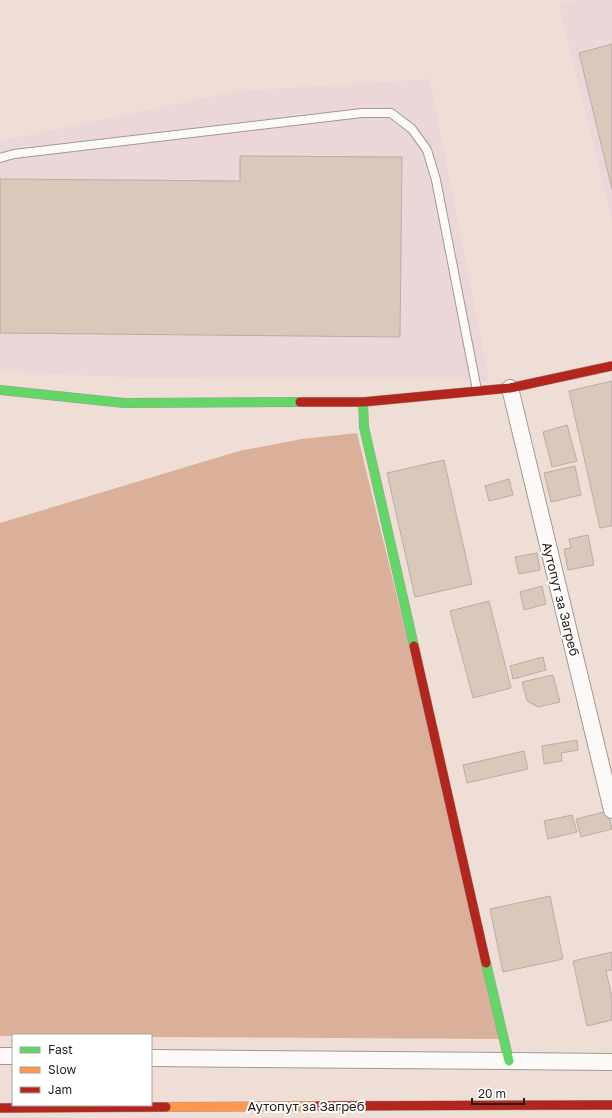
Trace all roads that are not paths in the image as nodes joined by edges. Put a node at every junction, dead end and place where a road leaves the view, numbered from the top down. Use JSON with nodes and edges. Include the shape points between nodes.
{"nodes":[{"id":1,"x":0,"y":158,"type":"edge"},
{"id":2,"x":612,"y":366,"type":"edge"},
{"id":3,"x":510,"y":388,"type":"junction"},
{"id":4,"x":0,"y":390,"type":"edge"},
{"id":5,"x":478,"y":392,"type":"junction"},
{"id":6,"x":363,"y":402,"type":"junction"},
{"id":7,"x":612,"y":810,"type":"edge"},
{"id":8,"x":0,"y":1056,"type":"edge"},
{"id":9,"x":12,"y":1056,"type":"edge"},
{"id":10,"x":152,"y":1058,"type":"edge"},
{"id":11,"x":509,"y":1061,"type":"junction"},
{"id":12,"x":612,"y":1062,"type":"edge"},
{"id":13,"x":612,"y":1105,"type":"edge"},
{"id":14,"x":0,"y":1108,"type":"edge"}],
"edges":[{"from":1,"to":5,"type":"lane","via":[[22,153],[362,113],[391,113],[412,129],[427,150],[436,180]]},
{"from":2,"to":3,"type":"main road"},
{"from":3,"to":5,"type":"main road"},
{"from":3,"to":7,"type":"street","name":"Аутопут за Загреб"},
{"from":4,"to":6,"type":"main road","via":[[124,403]]},
{"from":5,"to":6,"type":"main road"},
{"from":6,"to":11,"type":"main road","via":[[364,427]]},
{"from":8,"to":9,"type":"street"},
{"from":10,"to":11,"type":"street"},
{"from":11,"to":12,"type":"street"},
{"from":13,"to":14,"type":"main road","name":"Аутопут за Загреб"}]}
